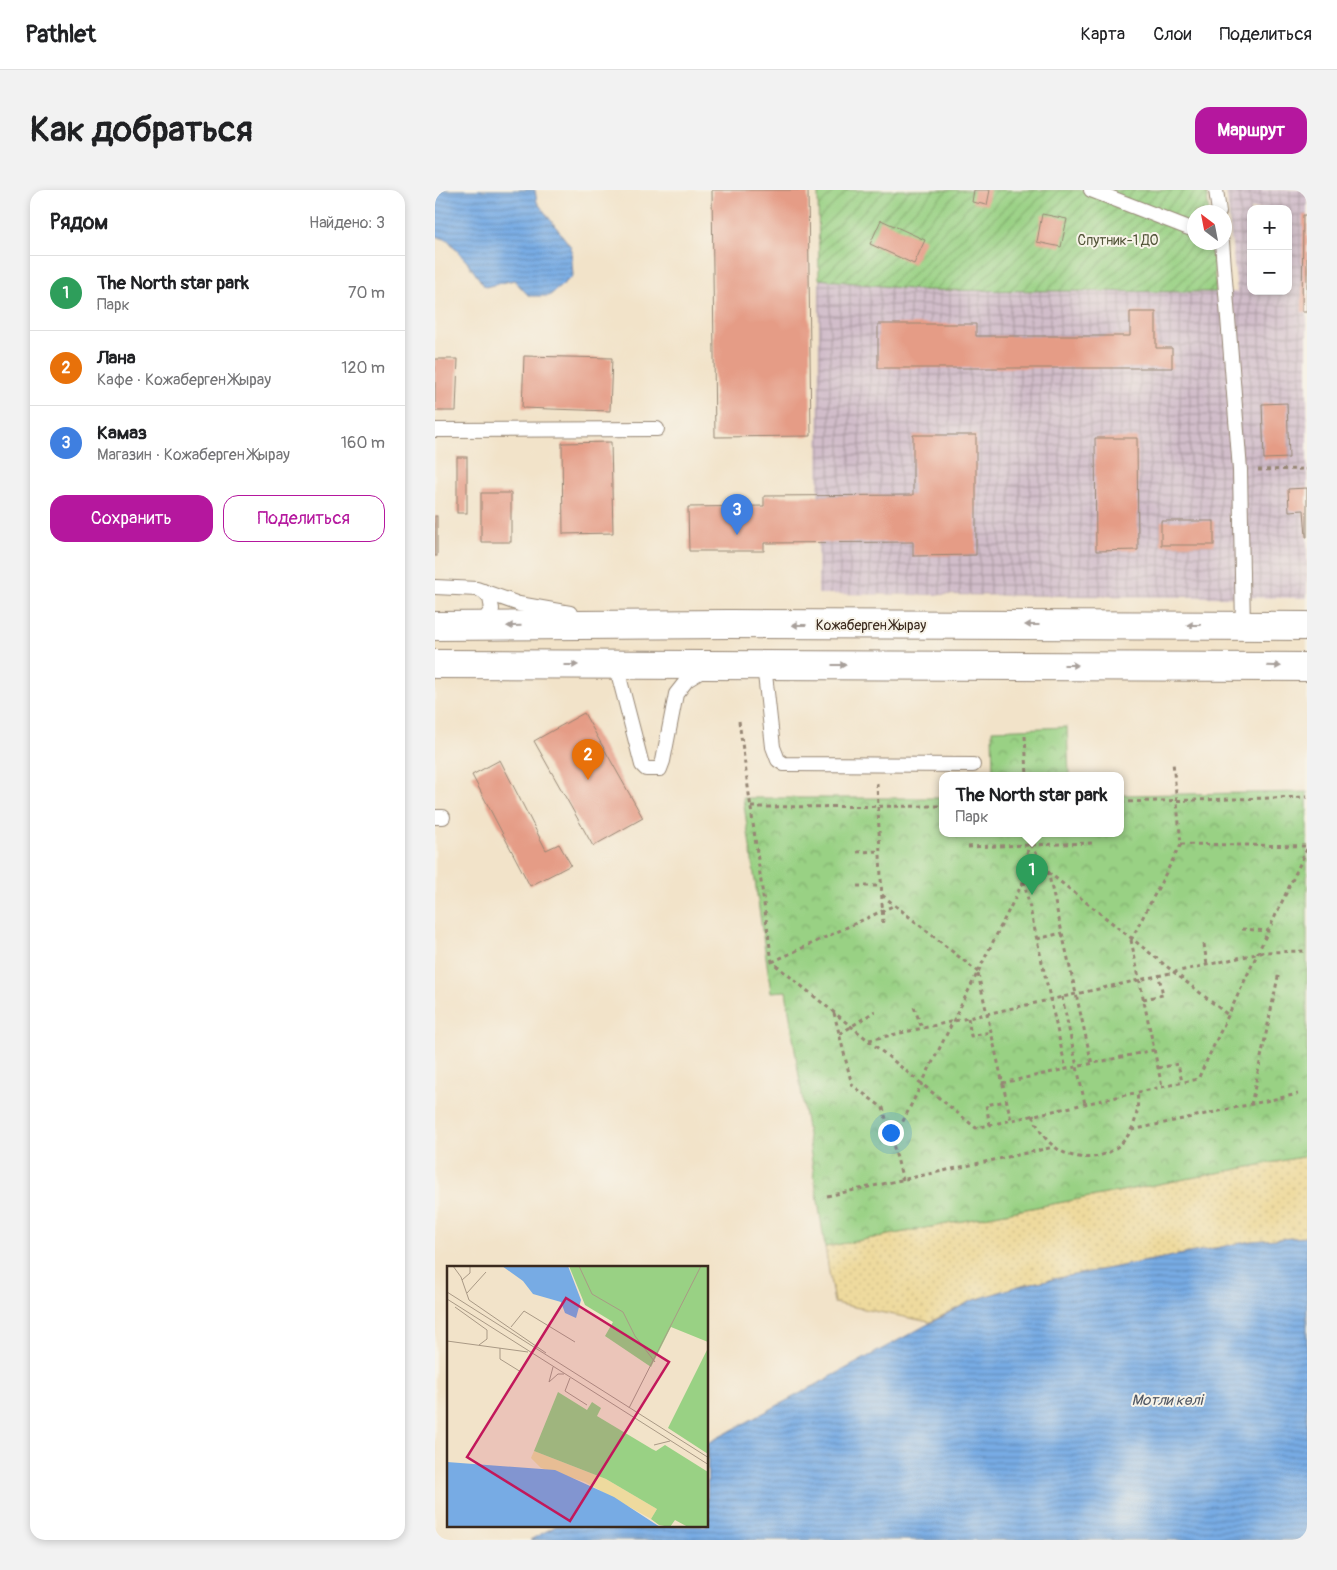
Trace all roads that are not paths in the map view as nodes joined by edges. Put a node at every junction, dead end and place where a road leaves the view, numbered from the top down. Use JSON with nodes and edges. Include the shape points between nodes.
{"nodes":[{"id":1,"x":1091,"y":190,"type":"edge"},
{"id":2,"x":1216,"y":190,"type":"edge"},
{"id":3,"x":1218,"y":205,"type":"edge"},
{"id":4,"x":1187,"y":227,"type":"edge"},
{"id":5,"x":1223,"y":250,"type":"edge"},
{"id":6,"x":657,"y":429,"type":"dead end"},
{"id":7,"x":435,"y":430,"type":"edge"},
{"id":8,"x":435,"y":587,"type":"edge"},
{"id":9,"x":483,"y":591,"type":"junction"},
{"id":10,"x":689,"y":624,"type":"junction"},
{"id":11,"x":435,"y":626,"type":"edge"},
{"id":12,"x":469,"y":626,"type":"junction"},
{"id":13,"x":1243,"y":626,"type":"junction"},
{"id":14,"x":1307,"y":626,"type":"edge"},
{"id":15,"x":435,"y":664,"type":"edge"},
{"id":16,"x":616,"y":665,"type":"junction"},
{"id":17,"x":714,"y":665,"type":"junction"},
{"id":18,"x":764,"y":665,"type":"junction"},
{"id":19,"x":1307,"y":666,"type":"edge"},
{"id":20,"x":973,"y":765,"type":"dead end"}],
"edges":[{"from":1,"to":4,"type":"lane"},
{"from":2,"to":3,"type":"lane"},
{"from":5,"to":13,"type":"lane","via":[[1240,470]]},
{"from":6,"to":7,"type":"lane"},
{"from":8,"to":9,"type":"lane"},
{"from":9,"to":10,"type":"lane","via":[[546,610]]},
{"from":9,"to":12,"type":"lane","via":[[490,598],[491,609],[485,619]]},
{"from":10,"to":12,"type":"highway","name":"Кожаберген Жырау","one_way":true},
{"from":13,"to":10,"type":"highway","name":"Кожаберген Жырау","one_way":true},
{"from":11,"to":12,"type":"highway","name":"Кожаберген Жырау"},
{"from":13,"to":14,"type":"highway","name":"Кожаберген Жырау"},
{"from":15,"to":16,"type":"highway","one_way":true},
{"from":16,"to":17,"type":"highway"},
{"from":16,"to":17,"type":"lane","via":[[643,765],[654,771],[660,769],[663,762],[679,689],[692,676]]},
{"from":17,"to":18,"type":"highway"},
{"from":18,"to":19,"type":"highway","one_way":true},
{"from":18,"to":20,"type":"lane","via":[[773,747],[778,760],[791,766]]}]}
